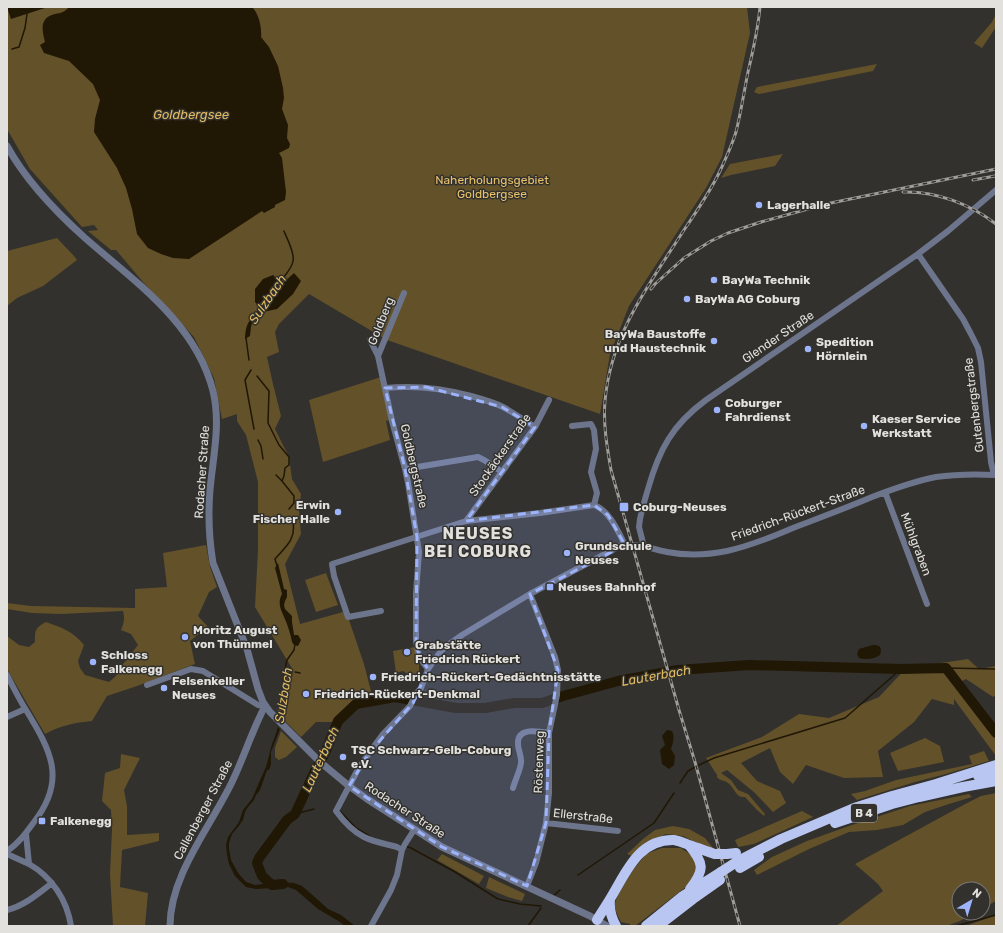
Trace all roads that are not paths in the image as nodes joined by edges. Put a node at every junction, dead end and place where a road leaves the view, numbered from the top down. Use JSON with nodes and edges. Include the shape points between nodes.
{"nodes":[{"id":1,"x":7,"y":146,"type":"edge"},
{"id":2,"x":996,"y":190,"type":"edge"},
{"id":3,"x":918,"y":254,"type":"junction"},
{"id":4,"x":404,"y":293,"type":"dead end"},
{"id":5,"x":370,"y":340,"type":"dead end"},
{"id":6,"x":378,"y":356,"type":"junction"},
{"id":7,"x":386,"y":388,"type":"junction"},
{"id":8,"x":549,"y":400,"type":"dead end"},
{"id":9,"x":572,"y":426,"type":"dead end"},
{"id":10,"x":535,"y":427,"type":"junction"},
{"id":11,"x":405,"y":469,"type":"junction"},
{"id":12,"x":502,"y":472,"type":"junction"},
{"id":13,"x":995,"y":475,"type":"edge"},
{"id":14,"x":885,"y":492,"type":"junction"},
{"id":15,"x":594,"y":505,"type":"junction"},
{"id":16,"x":466,"y":521,"type":"junction"},
{"id":17,"x":417,"y":537,"type":"junction"},
{"id":18,"x":625,"y":545,"type":"junction"},
{"id":19,"x":644,"y":547,"type":"junction"},
{"id":20,"x":530,"y":594,"type":"junction"},
{"id":21,"x":927,"y":604,"type":"dead end"},
{"id":22,"x":381,"y":611,"type":"dead end"},
{"id":23,"x":428,"y":669,"type":"junction"},
{"id":24,"x":7,"y":675,"type":"edge"},
{"id":25,"x":147,"y":685,"type":"dead end"},
{"id":26,"x":265,"y":706,"type":"junction"},
{"id":27,"x":25,"y":709,"type":"junction"},
{"id":28,"x":7,"y":717,"type":"edge"},
{"id":29,"x":549,"y":733,"type":"junction"},
{"id":30,"x":996,"y":765,"type":"edge"},
{"id":31,"x":996,"y":773,"type":"edge"},
{"id":32,"x":996,"y":782,"type":"edge"},
{"id":33,"x":936,"y":784,"type":"junction"},
{"id":34,"x":349,"y":786,"type":"junction"},
{"id":35,"x":513,"y":788,"type":"dead end"},
{"id":36,"x":546,"y":824,"type":"junction"},
{"id":37,"x":414,"y":830,"type":"junction"},
{"id":38,"x":618,"y":831,"type":"dead end"},
{"id":39,"x":26,"y":834,"type":"junction"},
{"id":40,"x":689,"y":845,"type":"junction"},
{"id":41,"x":403,"y":847,"type":"junction"},
{"id":42,"x":7,"y":853,"type":"edge"},
{"id":43,"x":738,"y":861,"type":"junction"},
{"id":44,"x":29,"y":864,"type":"junction"},
{"id":45,"x":722,"y":875,"type":"junction"},
{"id":46,"x":52,"y":883,"type":"junction"},
{"id":47,"x":527,"y":886,"type":"junction"},
{"id":48,"x":683,"y":896,"type":"junction"},
{"id":49,"x":610,"y":900,"type":"junction"},
{"id":50,"x":7,"y":910,"type":"edge"},
{"id":51,"x":597,"y":920,"type":"junction"},
{"id":52,"x":72,"y":926,"type":"edge"},
{"id":53,"x":170,"y":926,"type":"edge"},
{"id":54,"x":371,"y":926,"type":"edge"},
{"id":55,"x":608,"y":926,"type":"edge"},
{"id":56,"x":616,"y":926,"type":"edge"},
{"id":57,"x":646,"y":926,"type":"edge"},
{"id":58,"x":658,"y":926,"type":"edge"}],
"edges":[{"from":1,"to":26,"type":"street","name":"Rodacher Straße","via":[[45,198],[164,308],[186,334],[202,361],[213,391],[217,419],[209,510],[213,563],[248,649],[259,694]]},
{"from":2,"to":3,"type":"street","name":"Glender Straße"},
{"from":3,"to":13,"type":"street","name":"Gutenbergstraße","via":[[962,319],[978,348]]},
{"from":3,"to":19,"type":"street","name":"Glender Straße","via":[[706,400],[685,418],[666,441],[653,470],[639,527]]},
{"from":4,"to":6,"type":"street","name":"Goldberg"},
{"from":5,"to":6,"type":"street","name":"Goldbergstraße"},
{"from":6,"to":7,"type":"street","name":"Goldbergstraße"},
{"from":7,"to":10,"type":"street","via":[[426,387],[455,392],[502,407]]},
{"from":7,"to":11,"type":"street","name":"Goldbergstraße"},
{"from":8,"to":10,"type":"street","name":"Stockäckerstraße"},
{"from":9,"to":15,"type":"street","via":[[591,424],[594,430],[596,449],[591,472],[597,493]]},
{"from":10,"to":12,"type":"street","name":"Stockäckerstraße"},
{"from":11,"to":12,"type":"street","via":[[478,457]]},
{"from":11,"to":17,"type":"street","name":"Goldbergstraße"},
{"from":12,"to":16,"type":"street","name":"Stockäckerstraße"},
{"from":13,"to":14,"type":"street","name":"Friedrich-Rückert-Straße","via":[[957,474],[914,482]]},
{"from":14,"to":19,"type":"street","name":"Friedrich-Rückert-Straße","via":[[769,538],[729,550],[690,555]]},
{"from":14,"to":21,"type":"street","name":"Mühlgraben"},
{"from":15,"to":16,"type":"street"},
{"from":15,"to":18,"type":"street","via":[[602,508],[608,515]]},
{"from":16,"to":17,"type":"street"},
{"from":17,"to":22,"type":"street","via":[[332,564],[348,617]]},
{"from":17,"to":23,"type":"street","name":"Goldbergstraße","via":[[419,552],[416,641],[419,656]]},
{"from":18,"to":19,"type":"street","name":"Friedrich-Rückert-Straße"},
{"from":18,"to":20,"type":"street","name":"Friedrich-Rückert-Straße"},
{"from":20,"to":23,"type":"street","name":"Friedrich-Rückert-Straße","via":[[448,645]]},
{"from":20,"to":29,"type":"street","name":"Röstenweg","via":[[558,670],[557,698]]},
{"from":23,"to":34,"type":"street","name":"Friedrich-Rückert-Straße","via":[[412,703],[372,748]]},
{"from":24,"to":27,"type":"street"},
{"from":25,"to":26,"type":"street","via":[[194,669],[203,671],[258,705]]},
{"from":26,"to":34,"type":"street","name":"Rodacher Straße","via":[[320,762]]},
{"from":26,"to":53,"type":"street","name":"Callenberger Straße","via":[[231,783],[180,881]]},
{"from":27,"to":28,"type":"street"},
{"from":27,"to":39,"type":"street","via":[[49,752],[53,770],[46,806]]},
{"from":29,"to":35,"type":"street","via":[[530,731],[520,737],[518,743],[521,762]]},
{"from":29,"to":36,"type":"street","name":"Röstenweg"},
{"from":30,"to":33,"type":"highway"},
{"from":31,"to":33,"type":"highway","number":"B 4"},
{"from":32,"to":43,"type":"highway","number":"B 4","via":[[892,804],[840,820],[777,848]]},
{"from":33,"to":43,"type":"highway","number":"B 4","via":[[854,808],[781,839]]},
{"from":34,"to":37,"type":"street","name":"Rodacher Straße"},
{"from":34,"to":41,"type":"street","name":"Friedrich-Rückert-Straße","via":[[336,812],[345,823],[370,840]]},
{"from":36,"to":38,"type":"street","name":"Ellerstraße"},
{"from":36,"to":47,"type":"street","name":"Röstenweg","via":[[536,864]]},
{"from":37,"to":41,"type":"street"},
{"from":37,"to":47,"type":"street","name":"Rodacher Straße","via":[[442,847]]},
{"from":39,"to":42,"type":"street"},
{"from":39,"to":44,"type":"street"},
{"from":40,"to":43,"type":"highway","bridge":true,"via":[[715,854],[727,854]]},
{"from":40,"to":48,"type":"highway","via":[[700,859],[701,870]]},
{"from":40,"to":49,"type":"highway","via":[[681,841],[664,841],[642,851]]},
{"from":41,"to":54,"type":"street","via":[[394,883]]},
{"from":42,"to":44,"type":"street"},
{"from":43,"to":45,"type":"highway","number":"B 4","bridge":true},
{"from":44,"to":46,"type":"street","via":[[42,872]]},
{"from":45,"to":48,"type":"highway","number":"B 4"},
{"from":45,"to":58,"type":"highway","number":"B 4"},
{"from":46,"to":50,"type":"street","via":[[19,906]]},
{"from":46,"to":52,"type":"street","via":[[60,893]]},
{"from":47,"to":51,"type":"street","name":"Rodacher Straße"},
{"from":48,"to":57,"type":"highway","number":"B 4"},
{"from":49,"to":51,"type":"highway"},
{"from":49,"to":56,"type":"highway","via":[[610,914]]},
{"from":51,"to":55,"type":"street","name":"Rodacher Straße"}]}
